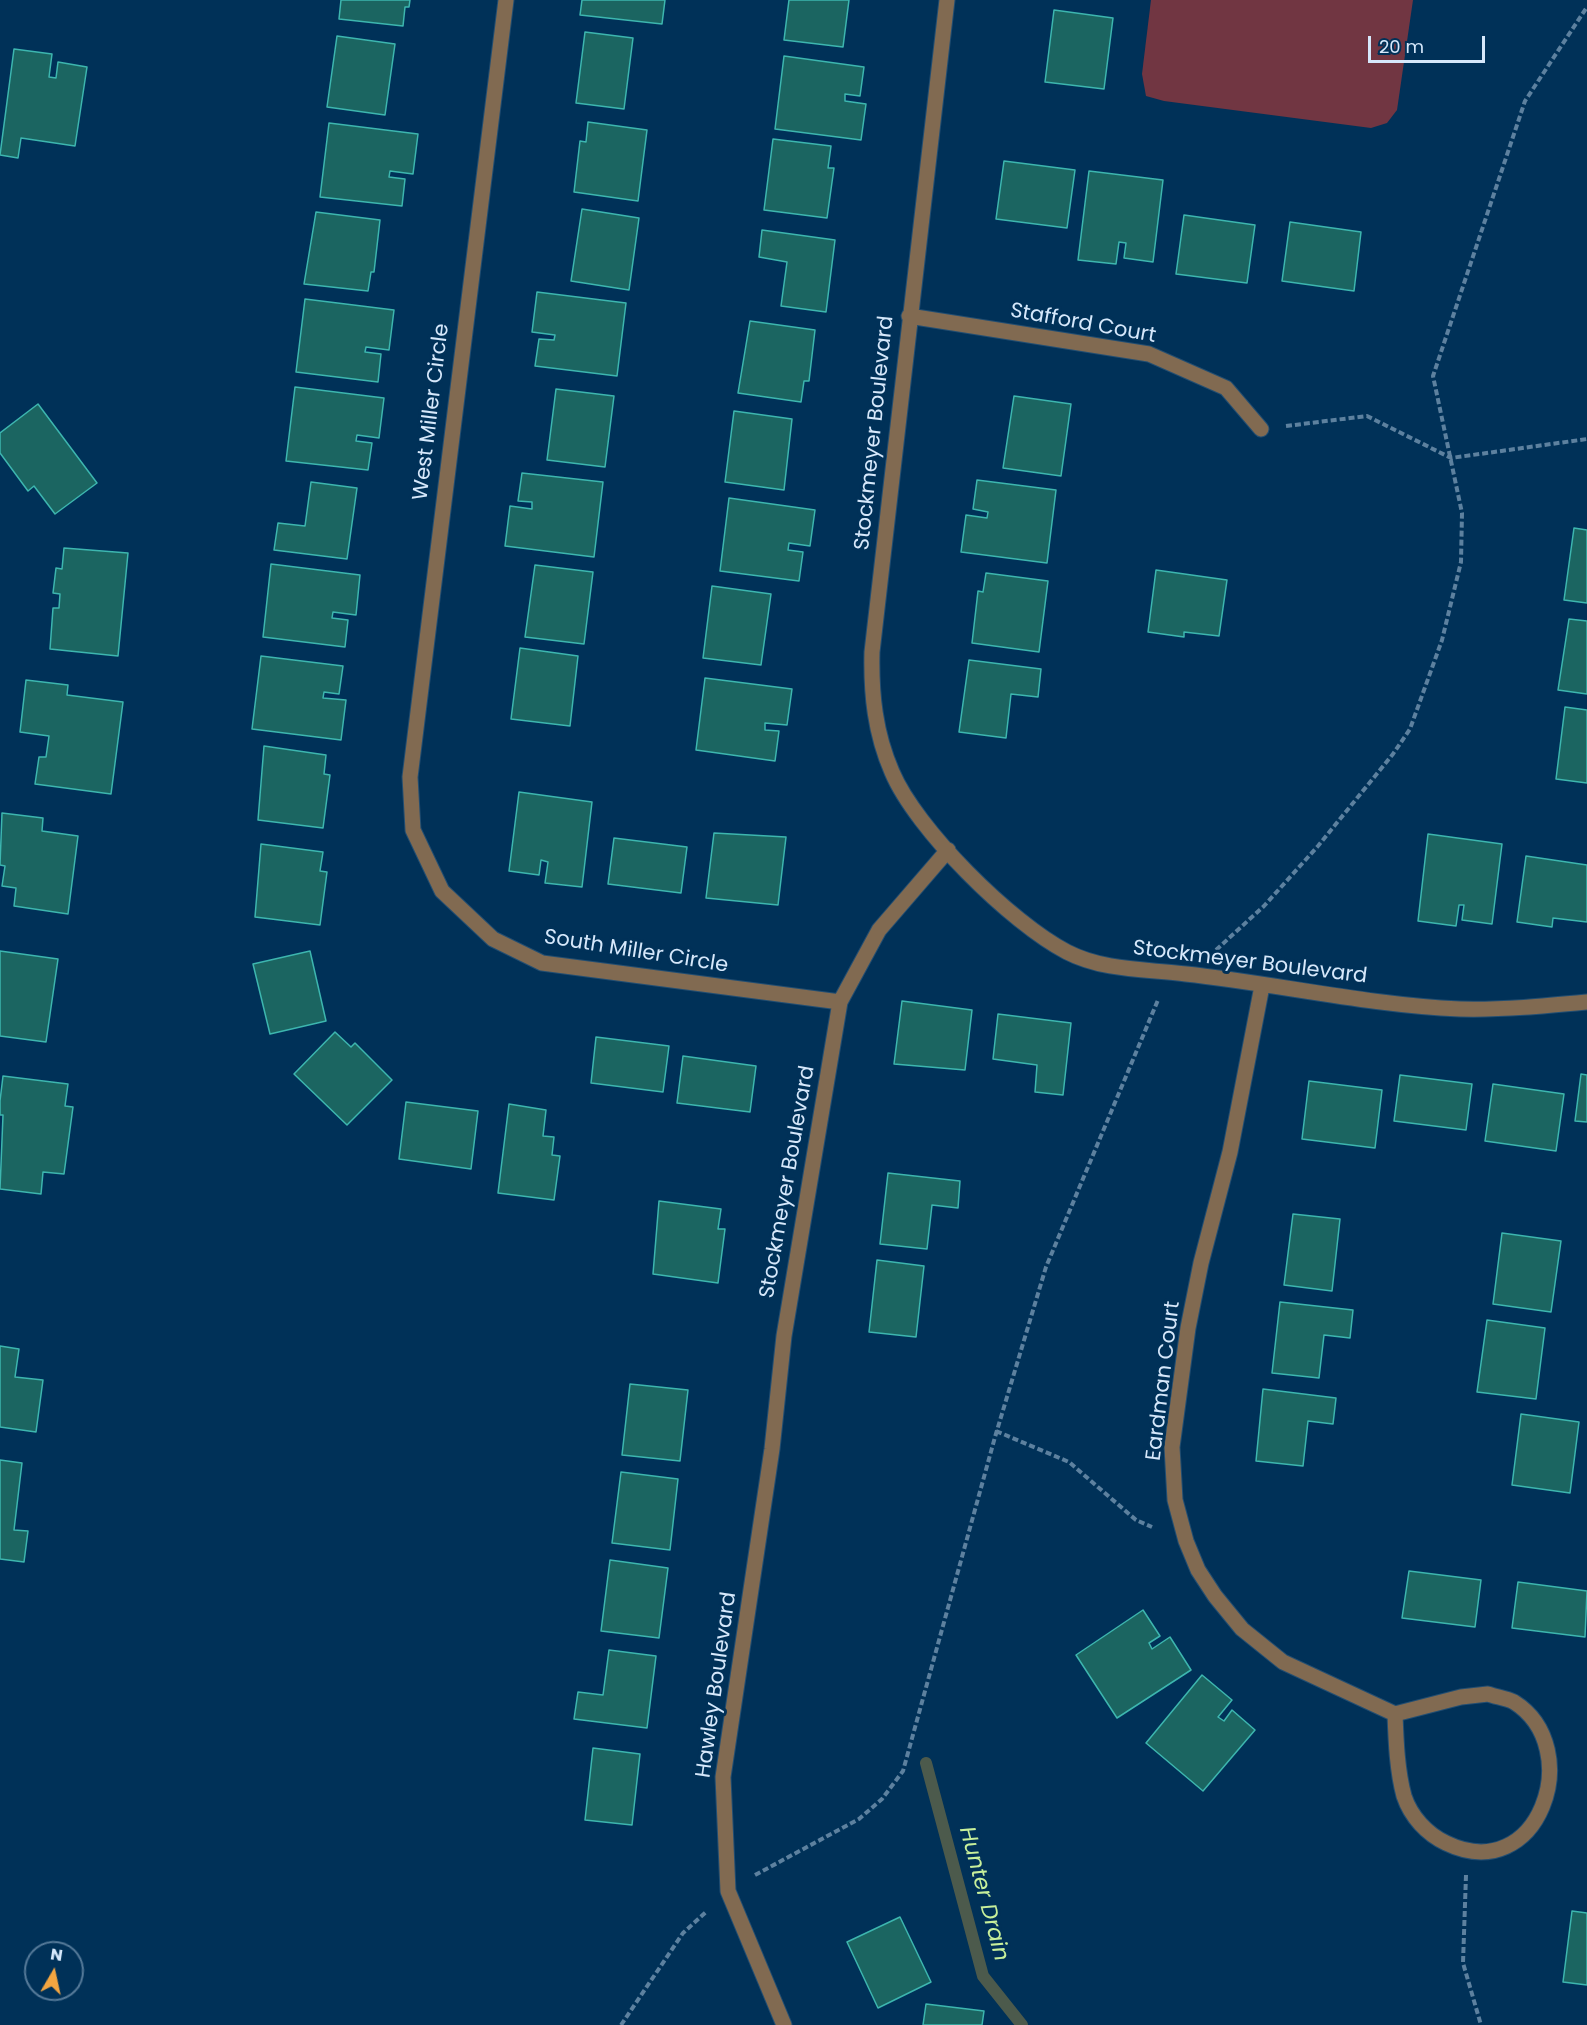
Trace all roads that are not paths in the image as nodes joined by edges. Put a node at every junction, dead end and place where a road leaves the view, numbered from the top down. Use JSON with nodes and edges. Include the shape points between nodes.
{"nodes":[{"id":1,"x":506,"y":0,"type":"edge"},
{"id":2,"x":948,"y":0,"type":"edge"},
{"id":3,"x":909,"y":316,"type":"junction"},
{"id":4,"x":1261,"y":429,"type":"road end"},
{"id":5,"x":413,"y":830,"type":"joint"},
{"id":6,"x":948,"y":850,"type":"junction"},
{"id":7,"x":1262,"y":987,"type":"junction"},
{"id":8,"x":840,"y":1002,"type":"junction"},
{"id":9,"x":1587,"y":1002,"type":"edge"},
{"id":10,"x":772,"y":1449,"type":"joint"},
{"id":11,"x":1395,"y":1714,"type":"junction"},
{"id":12,"x":784,"y":2025,"type":"edge"}],
"edges":[{"from":1,"to":5,"type":"street","name":"West Miller Circle","via":[[410,777]]},
{"from":2,"to":3,"type":"street","name":"Stockmeyer Boulevard"},
{"from":3,"to":4,"type":"street","name":"Stafford Court","via":[[1149,354],[1226,388]]},
{"from":3,"to":6,"type":"street","name":"Stockmeyer Boulevard","via":[[871,689],[892,773],[916,812]]},
{"from":5,"to":8,"type":"street","name":"South Miller Circle","via":[[442,891],[492,939],[542,963]]},
{"from":6,"to":7,"type":"street","name":"Stockmeyer Boulevard","via":[[999,904],[1067,952],[1140,972],[1185,974]]},
{"from":6,"to":8,"type":"street","name":"Stockmeyer Boulevard","via":[[879,930]]},
{"from":7,"to":9,"type":"street","name":"Stockmeyer Boulevard","via":[[1462,1009]]},
{"from":7,"to":11,"type":"street","name":"Eardman Court","via":[[1230,1152],[1201,1263],[1187,1339],[1172,1447],[1175,1500],[1198,1570],[1242,1629],[1283,1662]]},
{"from":8,"to":10,"type":"street","name":"Stockmeyer Boulevard","via":[[784,1336]]},
{"from":10,"to":12,"type":"street","name":"Hawley Boulevard","via":[[723,1777],[728,1891]]},
{"from":11,"to":11,"type":"street","via":[[1396,1748],[1405,1797],[1416,1820],[1434,1838],[1456,1848],[1481,1852],[1506,1848],[1528,1836],[1545,1818],[1557,1793],[1559,1766],[1552,1740],[1536,1718],[1514,1702],[1488,1694],[1461,1696]]}]}
